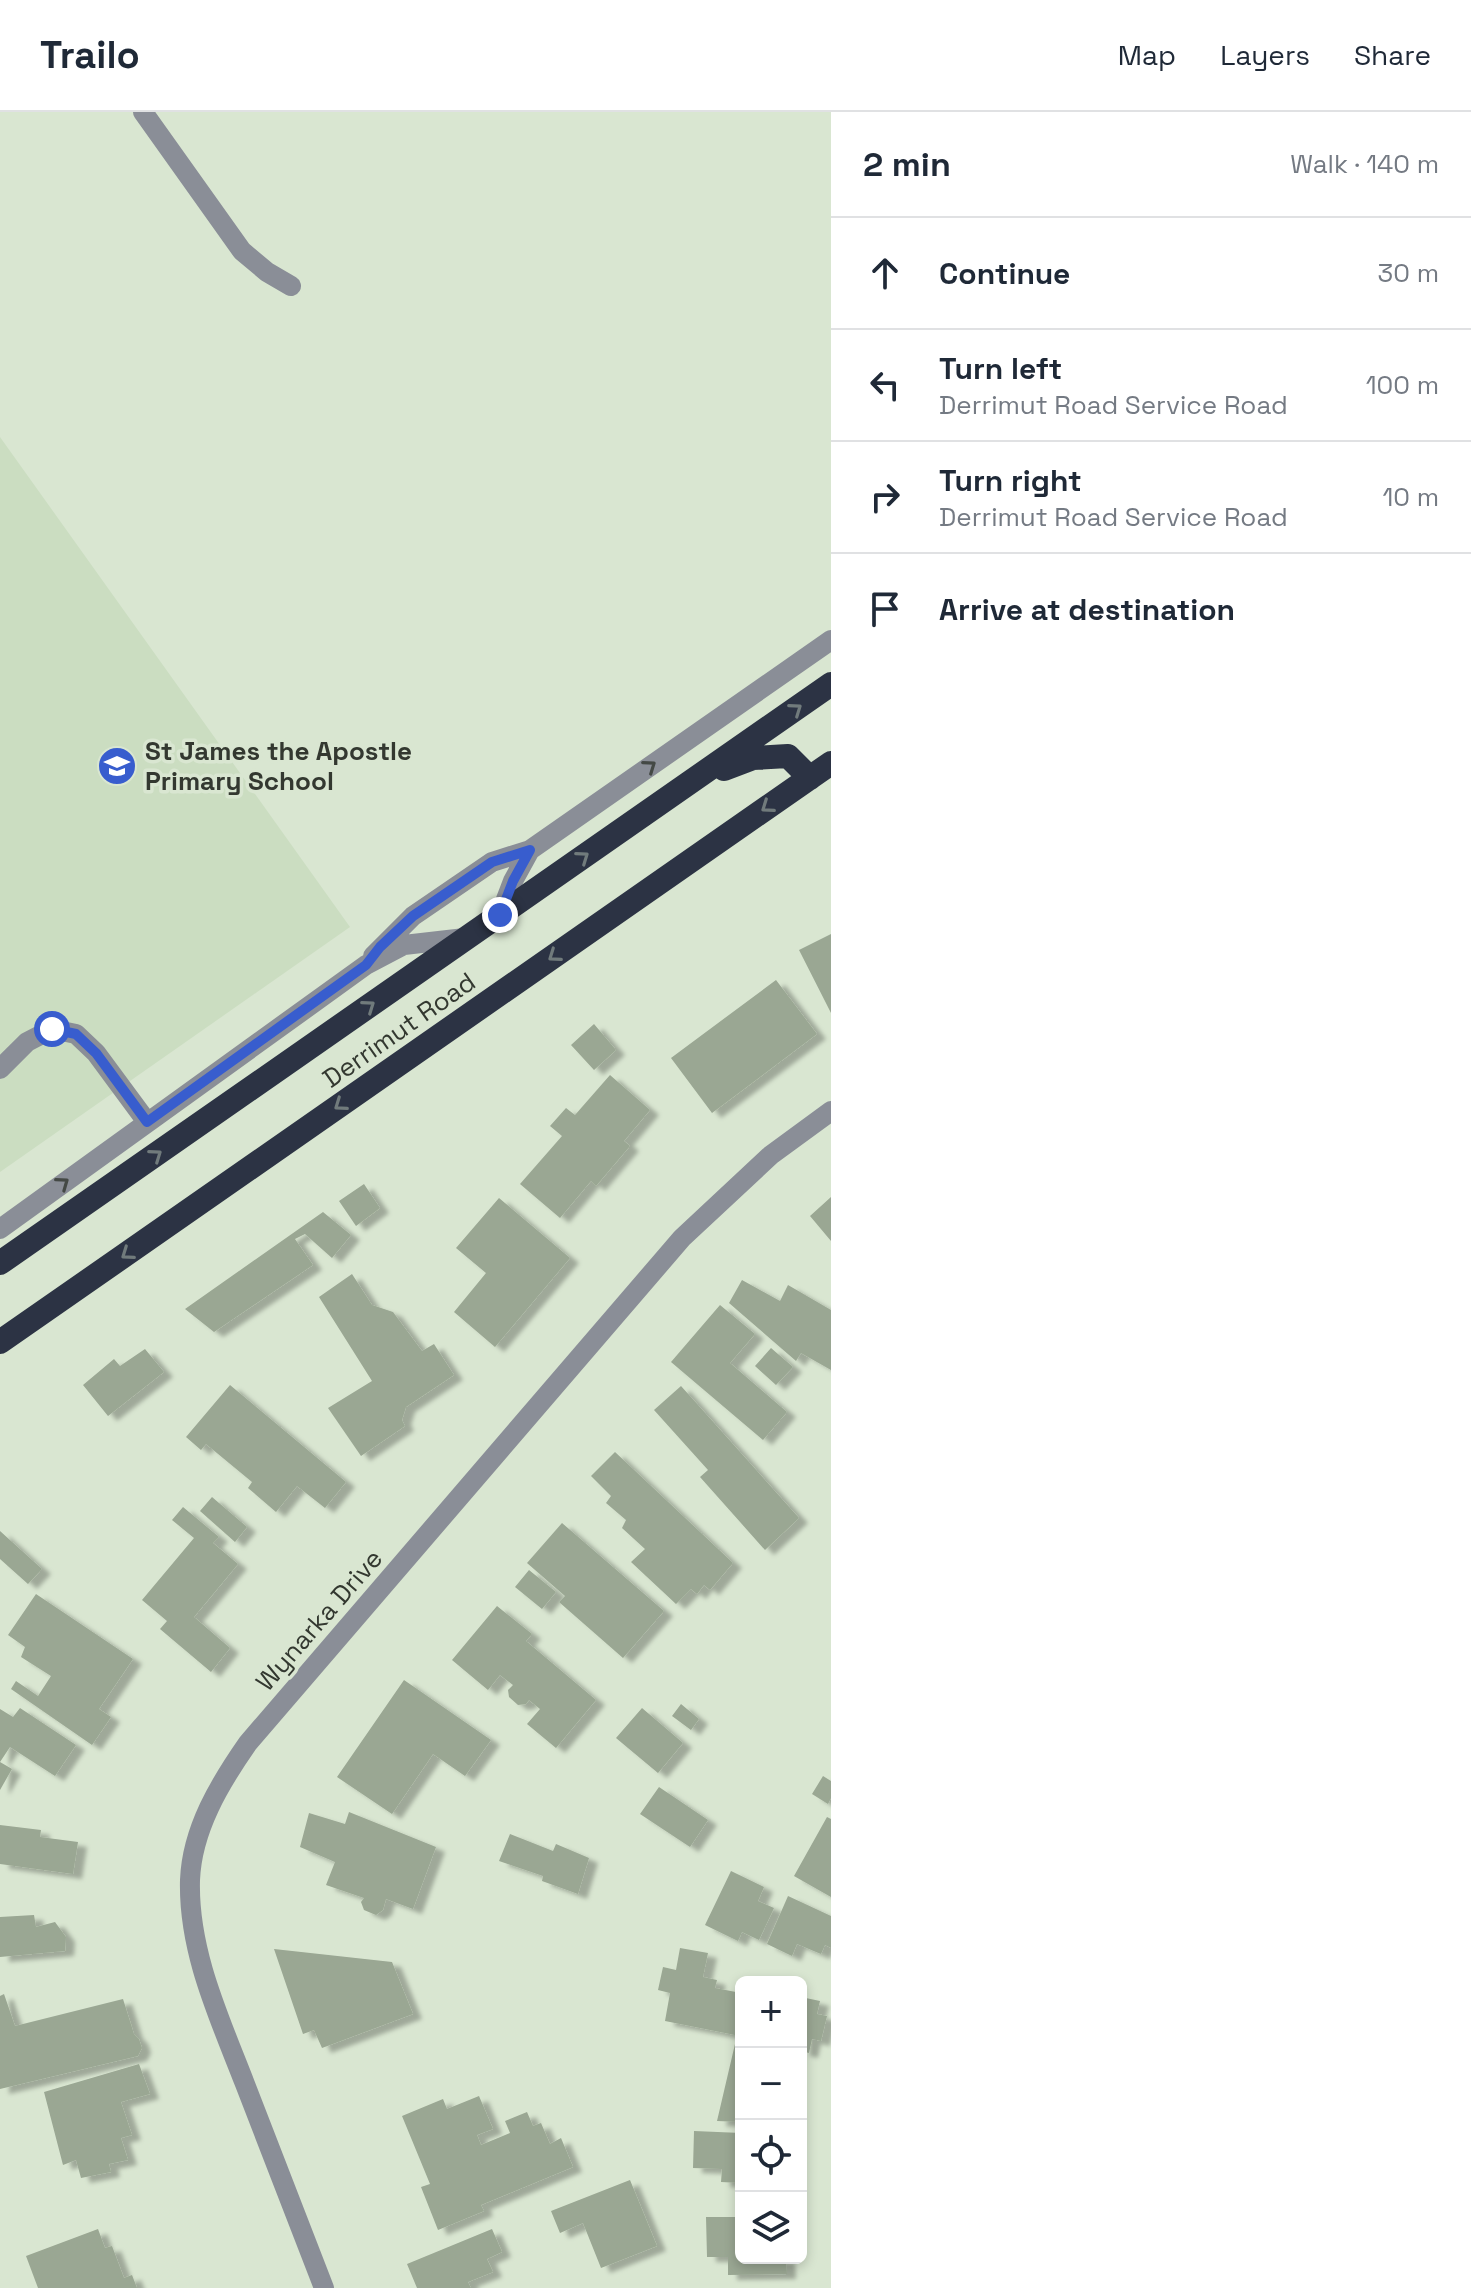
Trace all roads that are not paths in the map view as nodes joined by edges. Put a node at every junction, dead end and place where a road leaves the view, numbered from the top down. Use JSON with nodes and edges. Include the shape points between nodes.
{"nodes":[{"id":1,"x":143,"y":112,"type":"edge"},
{"id":2,"x":291,"y":286,"type":"dead end"},
{"id":3,"x":831,"y":640,"type":"edge"},
{"id":4,"x":831,"y":684,"type":"edge"},
{"id":5,"x":831,"y":763,"type":"edge"},
{"id":6,"x":810,"y":778,"type":"junction"},
{"id":7,"x":695,"y":779,"type":"junction"},
{"id":8,"x":530,"y":850,"type":"junction"},
{"id":9,"x":500,"y":915,"type":"junction"},
{"id":10,"x":466,"y":938,"type":"junction"},
{"id":11,"x":366,"y":965,"type":"junction"},
{"id":12,"x":0,"y":1069,"type":"edge"},
{"id":13,"x":831,"y":1111,"type":"edge"},
{"id":14,"x":147,"y":1122,"type":"junction"},
{"id":15,"x":0,"y":1229,"type":"edge"},
{"id":16,"x":0,"y":1263,"type":"edge"},
{"id":17,"x":0,"y":1342,"type":"edge"},
{"id":18,"x":324,"y":2288,"type":"edge"}],
"edges":[{"from":1,"to":2,"type":"street","via":[[242,251]]},
{"from":8,"to":3,"type":"street","one_way":true},
{"from":7,"to":4,"type":"highway","name":"Derrimut Road","one_way":true},
{"from":5,"to":6,"type":"highway","name":"Derrimut Road"},
{"from":6,"to":7,"type":"highway","via":[[788,756],[753,758]]},
{"from":6,"to":17,"type":"highway","name":"Derrimut Road","one_way":true},
{"from":9,"to":7,"type":"highway","name":"Derrimut Road","one_way":true},
{"from":8,"to":9,"type":"street"},
{"from":8,"to":11,"type":"street","via":[[492,862],[413,916]]},
{"from":9,"to":10,"type":"highway","name":"Derrimut Road"},
{"from":10,"to":11,"type":"street","via":[[404,945]]},
{"from":16,"to":10,"type":"highway","name":"Derrimut Road","one_way":true},
{"from":11,"to":14,"type":"street"},
{"from":12,"to":14,"type":"street","via":[[27,1042],[52,1029],[76,1034]]},
{"from":13,"to":18,"type":"street","name":"Wynarka Drive","via":[[771,1155],[682,1238],[248,1743],[205,1817],[190,1878],[192,1929],[207,1985]]},
{"from":15,"to":14,"type":"street","one_way":true}]}
